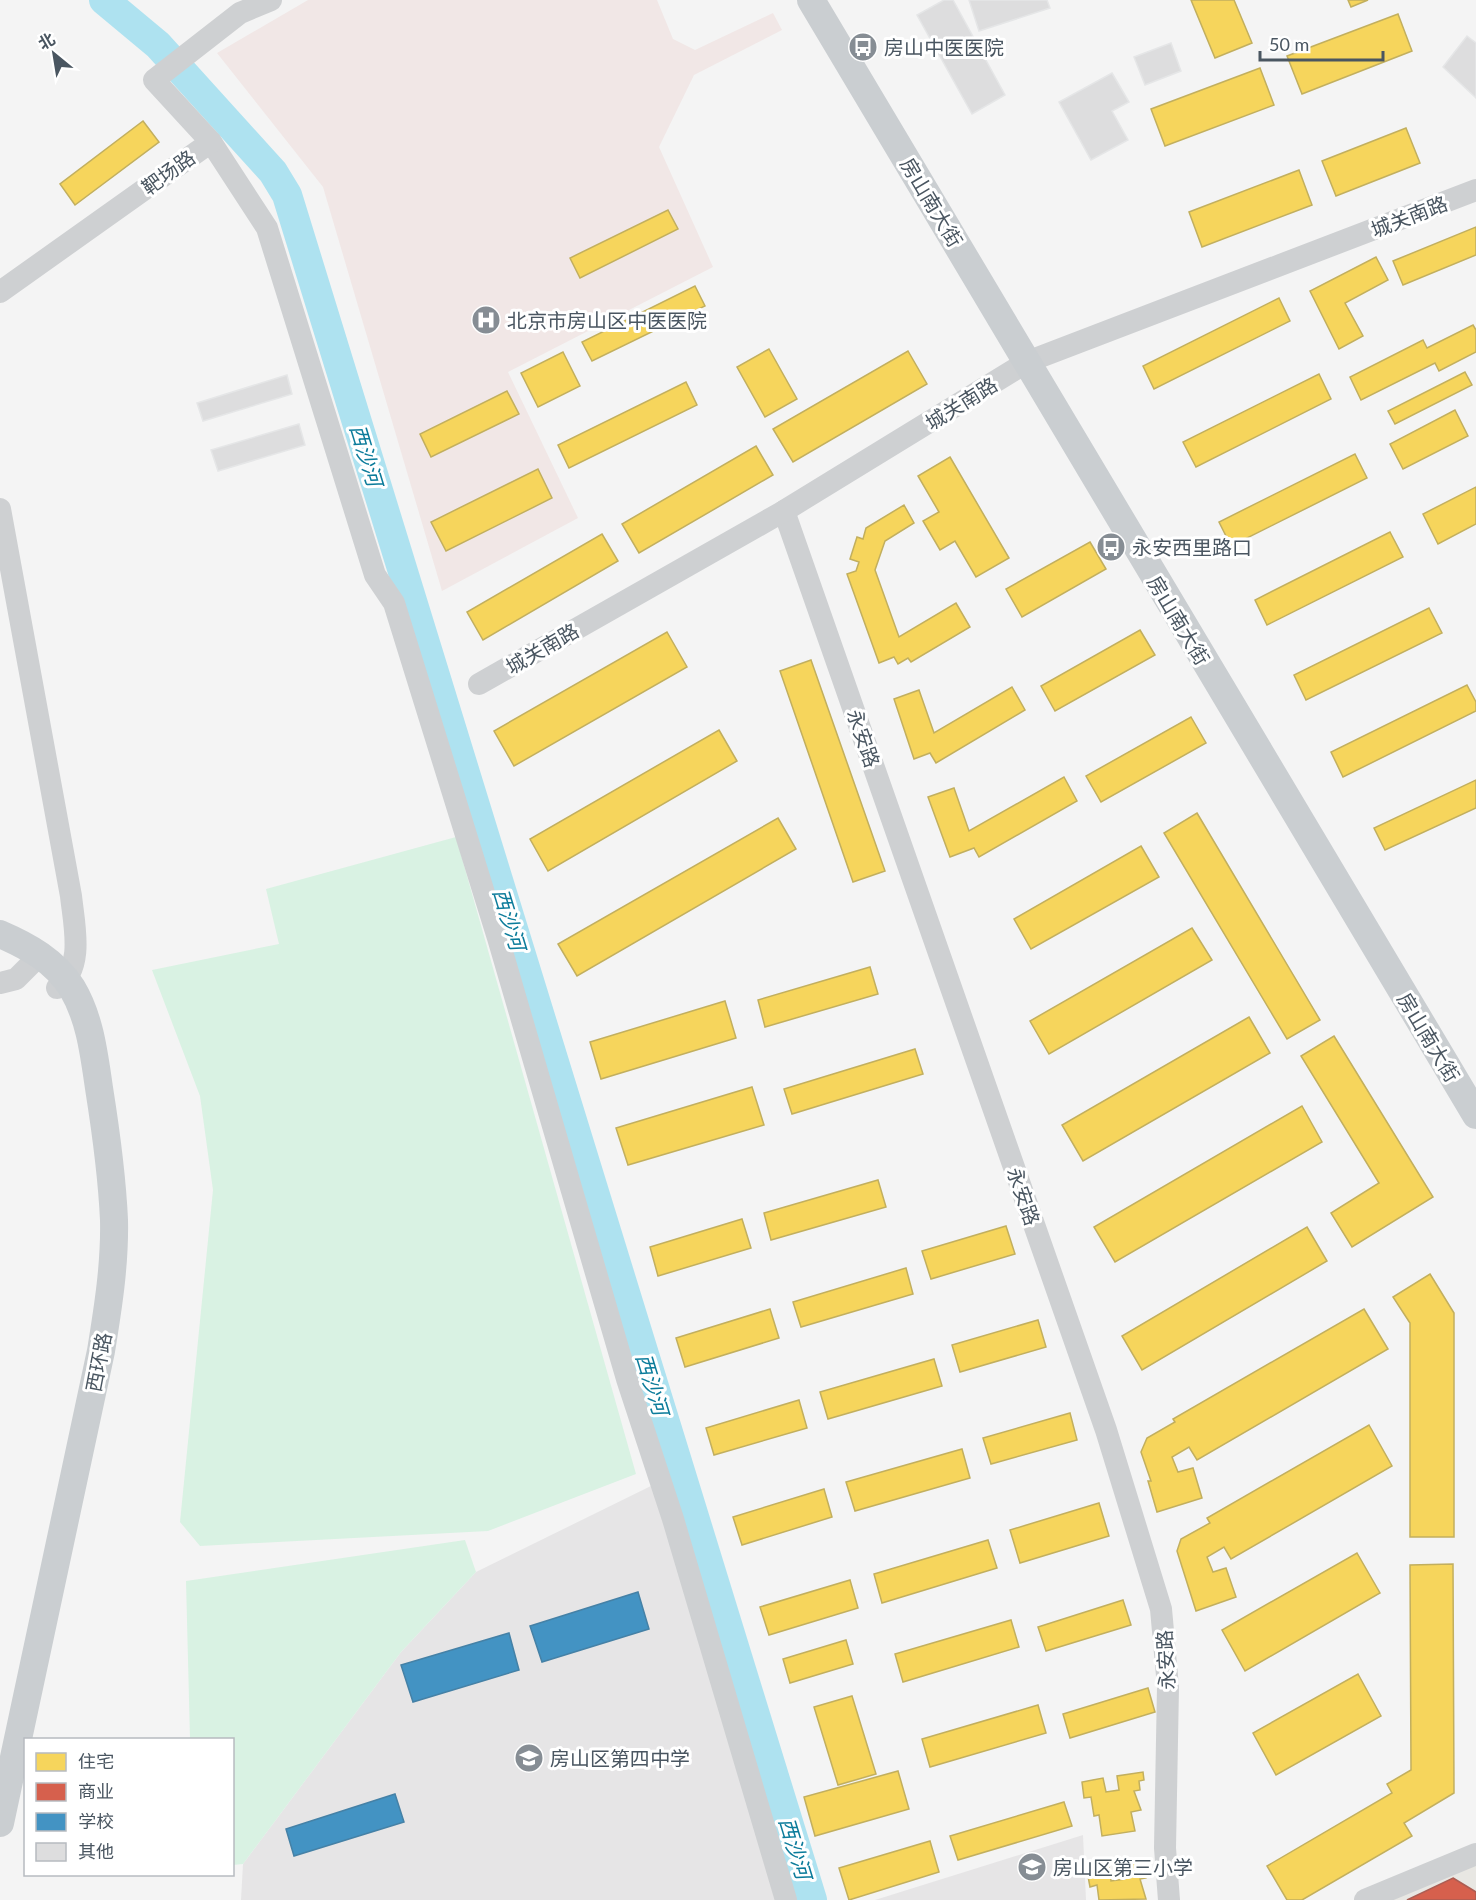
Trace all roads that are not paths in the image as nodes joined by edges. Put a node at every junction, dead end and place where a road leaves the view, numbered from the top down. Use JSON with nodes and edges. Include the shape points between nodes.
{"nodes":[{"id":1,"x":271,"y":0,"type":"edge"},
{"id":2,"x":811,"y":0,"type":"edge"},
{"id":3,"x":236,"y":6,"type":"edge"},
{"id":4,"x":211,"y":142,"type":"junction"},
{"id":5,"x":1476,"y":190,"type":"edge"},
{"id":6,"x":0,"y":292,"type":"edge"},
{"id":7,"x":1027,"y":362,"type":"junction"},
{"id":8,"x":0,"y":509,"type":"edge"},
{"id":9,"x":784,"y":511,"type":"junction"},
{"id":10,"x":479,"y":684,"type":"dead end"},
{"id":11,"x":0,"y":934,"type":"edge"},
{"id":12,"x":0,"y":946,"type":"edge"},
{"id":13,"x":32,"y":963,"type":"junction"},
{"id":14,"x":0,"y":983,"type":"edge"},
{"id":15,"x":62,"y":985,"type":"junction"},
{"id":16,"x":1476,"y":1115,"type":"edge"},
{"id":17,"x":0,"y":1777,"type":"edge"},
{"id":18,"x":0,"y":1823,"type":"edge"},
{"id":19,"x":1476,"y":1854,"type":"edge"},
{"id":20,"x":786,"y":1900,"type":"edge"},
{"id":21,"x":1169,"y":1900,"type":"edge"},
{"id":22,"x":1365,"y":1900,"type":"edge"}],
"edges":[{"from":1,"to":3,"type":"street","name":"靶场路"},
{"from":2,"to":7,"type":"main road","name":"房山南大街"},
{"from":3,"to":4,"type":"street","name":"靶场路","via":[[204,41],[154,80]]},
{"from":4,"to":6,"type":"street","name":"靶场路"},
{"from":4,"to":20,"type":"street","via":[[267,228],[375,575],[394,603]]},
{"from":5,"to":7,"type":"street","name":"城关南路"},
{"from":7,"to":9,"type":"street","name":"城关南路"},
{"from":7,"to":16,"type":"main road","name":"房山南大街"},
{"from":8,"to":15,"type":"street","via":[[71,896],[77,950]]},
{"from":9,"to":10,"type":"street","name":"城关南路"},
{"from":9,"to":21,"type":"street","name":"永安路","via":[[1102,1418],[1161,1609],[1168,1687],[1165,1848]]},
{"from":11,"to":15,"type":"main road","name":"西环路","via":[[53,965]]},
{"from":12,"to":13,"type":"main road","name":"西环路"},
{"from":13,"to":14,"type":"street","via":[[16,978]]},
{"from":13,"to":15,"type":"main road","name":"西环路"},
{"from":15,"to":17,"type":"main road","name":"西环路","via":[[78,1033],[97,1149],[101,1209],[99,1295],[90,1354]]},
{"from":15,"to":18,"type":"main road","name":"西环路","via":[[81,1008],[90,1034],[107,1139],[114,1221],[109,1301]]},
{"from":19,"to":22,"type":"street"}]}
